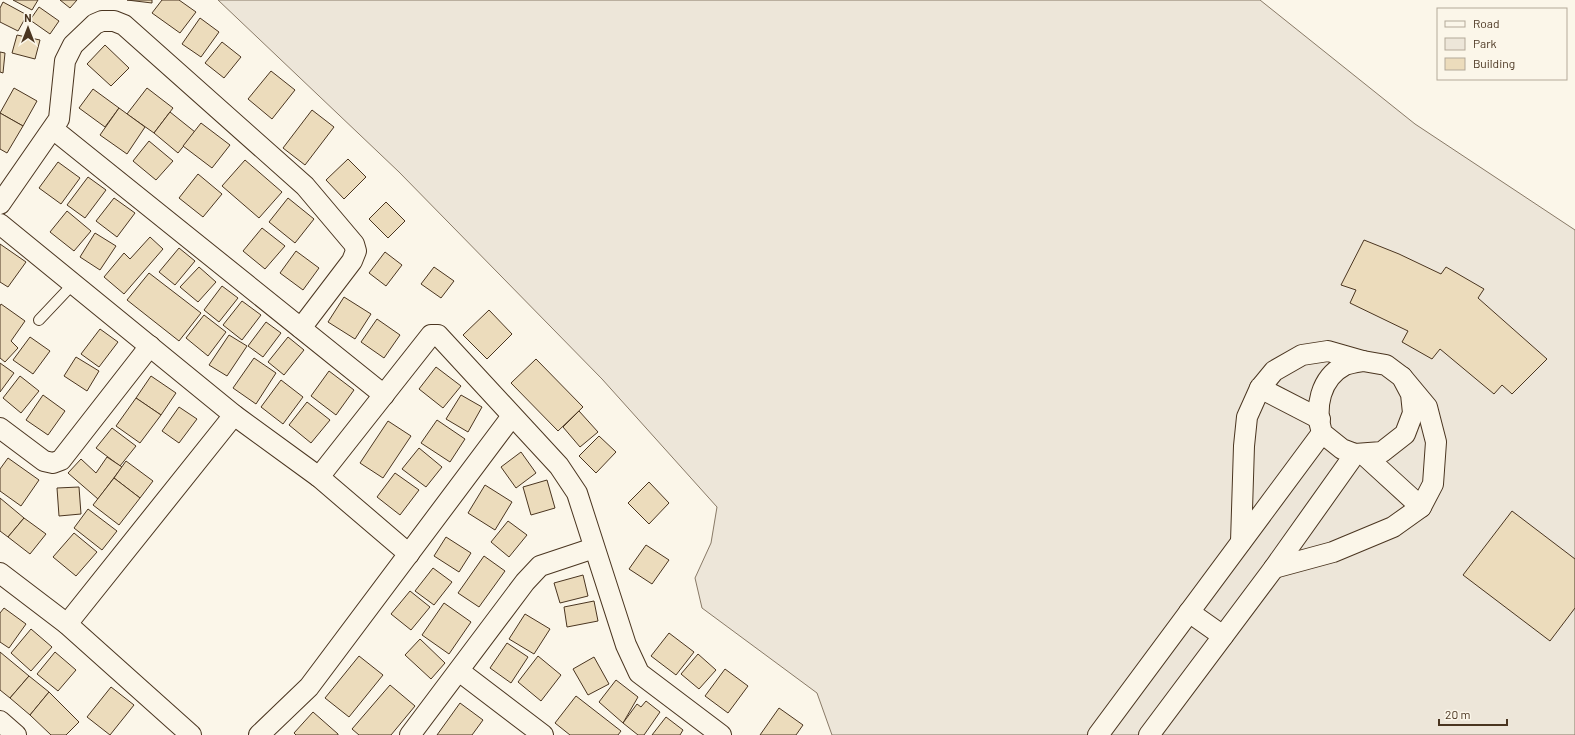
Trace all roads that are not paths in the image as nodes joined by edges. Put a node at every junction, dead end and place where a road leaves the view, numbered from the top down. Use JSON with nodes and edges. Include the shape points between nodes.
{"nodes":[{"id":1,"x":53,"y":129,"type":"junction"},
{"id":2,"x":0,"y":204,"type":"edge"},
{"id":3,"x":0,"y":224,"type":"edge"},
{"id":4,"x":73,"y":284,"type":"junction"},
{"id":5,"x":38,"y":320,"type":"dead end"},
{"id":6,"x":301,"y":328,"type":"junction"},
{"id":7,"x":150,"y":346,"type":"junction"},
{"id":8,"x":1363,"y":361,"type":"junction"},
{"id":9,"x":1402,"y":377,"type":"junction"},
{"id":10,"x":1260,"y":388,"type":"junction"},
{"id":11,"x":384,"y":395,"type":"junction"},
{"id":12,"x":234,"y":415,"type":"junction"},
{"id":13,"x":512,"y":416,"type":"junction"},
{"id":14,"x":1321,"y":426,"type":"junction"},
{"id":15,"x":0,"y":428,"type":"edge"},
{"id":16,"x":1359,"y":454,"type":"junction"},
{"id":17,"x":319,"y":477,"type":"junction"},
{"id":18,"x":1421,"y":507,"type":"junction"},
{"id":19,"x":1241,"y":542,"type":"junction"},
{"id":20,"x":594,"y":548,"type":"junction"},
{"id":21,"x":409,"y":554,"type":"junction"},
{"id":22,"x":1274,"y":568,"type":"junction"},
{"id":23,"x":0,"y":573,"type":"edge"},
{"id":24,"x":1188,"y":612,"type":"junction"},
{"id":25,"x":67,"y":624,"type":"junction"},
{"id":26,"x":1223,"y":636,"type":"junction"},
{"id":27,"x":459,"y":670,"type":"junction"},
{"id":28,"x":0,"y":721,"type":"edge"},
{"id":29,"x":16,"y":735,"type":"edge"},
{"id":30,"x":191,"y":735,"type":"edge"},
{"id":31,"x":259,"y":735,"type":"edge"},
{"id":32,"x":410,"y":735,"type":"edge"},
{"id":33,"x":543,"y":735,"type":"edge"},
{"id":34,"x":720,"y":735,"type":"edge"},
{"id":35,"x":1098,"y":735,"type":"edge"},
{"id":36,"x":1149,"y":735,"type":"edge"}],
"edges":[{"from":1,"to":2,"type":"street"},
{"from":1,"to":6,"type":"street"},
{"from":1,"to":6,"type":"street","via":[[59,119],[65,61],[73,45],[95,24],[102,21],[114,21],[124,25],[305,186],[354,244],[356,251],[352,260]]},
{"from":3,"to":4,"type":"street"},
{"from":4,"to":5,"type":"lane"},
{"from":4,"to":7,"type":"street"},
{"from":6,"to":11,"type":"street"},
{"from":7,"to":12,"type":"street"},
{"from":7,"to":15,"type":"street","via":[[61,460],[44,461]]},
{"from":8,"to":9,"type":"street","via":[[1386,365]]},
{"from":8,"to":10,"type":"street","via":[[1328,351],[1302,355],[1274,372]]},
{"from":8,"to":14,"type":"street","via":[[1345,365],[1328,379],[1319,402]]},
{"from":9,"to":16,"type":"street","via":[[1411,394],[1413,413],[1405,434],[1382,452]]},
{"from":9,"to":18,"type":"street","via":[[1427,407],[1436,442],[1433,484]]},
{"from":10,"to":14,"type":"street"},
{"from":10,"to":19,"type":"street","via":[[1247,417]]},
{"from":11,"to":13,"type":"street","via":[[431,335],[435,335]]},
{"from":11,"to":17,"type":"street"},
{"from":12,"to":17,"type":"street"},
{"from":12,"to":25,"type":"street"},
{"from":13,"to":20,"type":"street","via":[[559,466],[577,493]]},
{"from":13,"to":21,"type":"street"},
{"from":14,"to":16,"type":"street","via":[[1342,449]]},
{"from":14,"to":19,"type":"street"},
{"from":16,"to":18,"type":"street"},
{"from":16,"to":22,"type":"street"},
{"from":17,"to":21,"type":"street"},
{"from":18,"to":22,"type":"street","via":[[1393,527],[1333,552]]},
{"from":19,"to":24,"type":"street"},
{"from":20,"to":27,"type":"street","via":[[540,566],[525,582]]},
{"from":20,"to":34,"type":"street","via":[[626,645],[639,673]]},
{"from":21,"to":31,"type":"street","via":[[309,687]]},
{"from":22,"to":26,"type":"street"},
{"from":23,"to":25,"type":"street"},
{"from":24,"to":26,"type":"street"},
{"from":24,"to":35,"type":"street"},
{"from":25,"to":30,"type":"street"},
{"from":26,"to":36,"type":"street"},
{"from":27,"to":32,"type":"street"},
{"from":27,"to":33,"type":"street"},
{"from":28,"to":29,"type":"street"}]}
